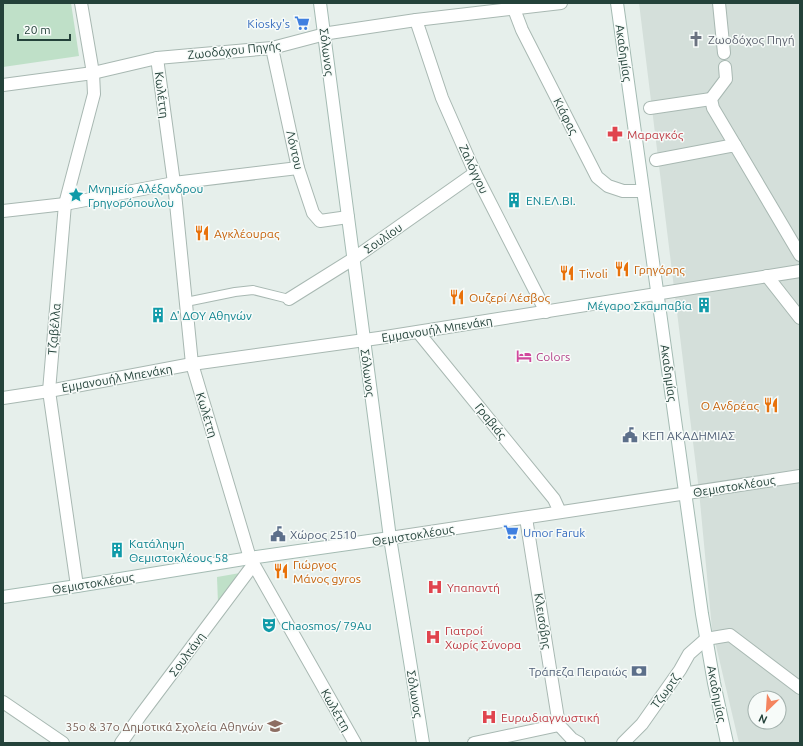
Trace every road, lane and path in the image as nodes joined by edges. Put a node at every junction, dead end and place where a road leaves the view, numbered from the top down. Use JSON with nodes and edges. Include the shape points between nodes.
{"nodes":[{"id":1,"x":81,"y":3,"type":"edge"},
{"id":2,"x":320,"y":3,"type":"edge"},
{"id":3,"x":561,"y":3,"type":"edge"},
{"id":4,"x":617,"y":3,"type":"edge"},
{"id":5,"x":719,"y":3,"type":"edge"},
{"id":6,"x":514,"y":9,"type":"junction"},
{"id":7,"x":416,"y":20,"type":"junction"},
{"id":8,"x":324,"y":34,"type":"junction"},
{"id":9,"x":272,"y":48,"type":"junction"},
{"id":10,"x":724,"y":53,"type":"dead end"},
{"id":11,"x":157,"y":58,"type":"junction"},
{"id":12,"x":725,"y":67,"type":"dead end"},
{"id":13,"x":93,"y":73,"type":"junction"},
{"id":14,"x":3,"y":85,"type":"edge"},
{"id":15,"x":711,"y":99,"type":"junction"},
{"id":16,"x":650,"y":108,"type":"dead end"},
{"id":17,"x":735,"y":145,"type":"junction"},
{"id":18,"x":656,"y":160,"type":"dead end"},
{"id":19,"x":298,"y":168,"type":"junction"},
{"id":20,"x":475,"y":172,"type":"junction"},
{"id":21,"x":174,"y":183,"type":"junction"},
{"id":22,"x":643,"y":191,"type":"junction"},
{"id":23,"x":65,"y":204,"type":"junction"},
{"id":24,"x":3,"y":211,"type":"edge"},
{"id":25,"x":348,"y":217,"type":"junction"},
{"id":26,"x":800,"y":256,"type":"edge"},
{"id":27,"x":354,"y":259,"type":"junction"},
{"id":28,"x":800,"y":271,"type":"edge"},
{"id":29,"x":767,"y":276,"type":"junction"},
{"id":30,"x":658,"y":294,"type":"junction"},
{"id":31,"x":290,"y":299,"type":"joint"},
{"id":32,"x":186,"y":302,"type":"junction"},
{"id":33,"x":546,"y":312,"type":"junction"},
{"id":34,"x":800,"y":318,"type":"edge"},
{"id":35,"x":418,"y":332,"type":"junction"},
{"id":36,"x":364,"y":340,"type":"junction"},
{"id":37,"x":192,"y":364,"type":"junction"},
{"id":38,"x":49,"y":390,"type":"junction"},
{"id":39,"x":3,"y":398,"type":"edge"},
{"id":40,"x":800,"y":476,"type":"edge"},
{"id":41,"x":686,"y":493,"type":"junction"},
{"id":42,"x":560,"y":512,"type":"junction"},
{"id":43,"x":526,"y":518,"type":"junction"},
{"id":44,"x":390,"y":538,"type":"junction"},
{"id":45,"x":251,"y":561,"type":"junction"},
{"id":46,"x":77,"y":586,"type":"junction"},
{"id":47,"x":3,"y":597,"type":"edge"},
{"id":48,"x":706,"y":639,"type":"junction"},
{"id":49,"x":800,"y":688,"type":"edge"},
{"id":50,"x":3,"y":702,"type":"edge"},
{"id":51,"x":559,"y":725,"type":"junction"},
{"id":52,"x":63,"y":743,"type":"edge"},
{"id":53,"x":122,"y":743,"type":"edge"},
{"id":54,"x":355,"y":743,"type":"edge"},
{"id":55,"x":423,"y":743,"type":"edge"},
{"id":56,"x":474,"y":743,"type":"edge"},
{"id":57,"x":579,"y":743,"type":"edge"},
{"id":58,"x":623,"y":743,"type":"edge"},
{"id":59,"x":726,"y":743,"type":"edge"}],
"edges":[{"from":1,"to":13,"type":"street","name":"Τζαβέλλα"},
{"from":2,"to":8,"type":"street","name":"Σόλωνος"},
{"from":3,"to":6,"type":"street","name":"Ζωοδόχου Πηγής"},
{"from":4,"to":22,"type":"street","name":"Ακαδημίας"},
{"from":5,"to":10,"type":"street"},
{"from":6,"to":7,"type":"street","name":"Ζωοδόχου Πηγής"},
{"from":6,"to":22,"type":"street","name":"Κιάφας","via":[[522,30],[597,177],[608,186],[623,191]]},
{"from":7,"to":8,"type":"street","name":"Ζωοδόχου Πηγής"},
{"from":7,"to":20,"type":"street","name":"Ζαλόγγου","via":[[442,98]]},
{"from":8,"to":9,"type":"street","name":"Ζωοδόχου Πηγής"},
{"from":8,"to":25,"type":"street","name":"Σόλωνος"},
{"from":9,"to":11,"type":"street","name":"Ζωοδόχου Πηγής"},
{"from":9,"to":19,"type":"street","name":"Λόντου"},
{"from":11,"to":13,"type":"street","name":"Ζωοδόχου Πηγής"},
{"from":11,"to":21,"type":"street","name":"Κωλέττη"},
{"from":12,"to":15,"type":"street","via":[[726,79]]},
{"from":13,"to":14,"type":"street","name":"Ζωοδόχου Πηγής"},
{"from":13,"to":23,"type":"street","name":"Τζαβέλλα","via":[[94,94]]},
{"from":15,"to":16,"type":"street"},
{"from":15,"to":17,"type":"street","via":[[713,108]]},
{"from":17,"to":18,"type":"street"},
{"from":17,"to":26,"type":"street"},
{"from":19,"to":21,"type":"street"},
{"from":19,"to":25,"type":"street","name":"Λόντου","via":[[313,213],[320,221]]},
{"from":20,"to":27,"type":"street","name":"Σουλίου"},
{"from":20,"to":33,"type":"street","name":"Ζαλόγγου"},
{"from":21,"to":23,"type":"street"},
{"from":21,"to":32,"type":"street","name":"Κωλέττη"},
{"from":22,"to":30,"type":"street","name":"Ακαδημίας"},
{"from":23,"to":24,"type":"street"},
{"from":23,"to":38,"type":"street","name":"Τζαβέλλα"},
{"from":25,"to":27,"type":"street","name":"Σόλωνος"},
{"from":27,"to":31,"type":"street","name":"Σουλίου"},
{"from":27,"to":36,"type":"street","name":"Σόλωνος"},
{"from":28,"to":29,"type":"street","name":"Εμμανουήλ Μπενάκη"},
{"from":29,"to":30,"type":"street","name":"Εμμανουήλ Μπενάκη"},
{"from":29,"to":34,"type":"street"},
{"from":30,"to":33,"type":"street","name":"Εμμανουήλ Μπενάκη"},
{"from":30,"to":41,"type":"street","name":"Ακαδημίας"},
{"from":31,"to":32,"type":"lane","via":[[254,290]]},
{"from":32,"to":37,"type":"street","name":"Κωλέττη"},
{"from":33,"to":35,"type":"street","name":"Εμμανουήλ Μπενάκη"},
{"from":35,"to":36,"type":"street","name":"Εμμανουήλ Μπενάκη"},
{"from":35,"to":42,"type":"street","name":"Γραβιάς","via":[[554,499]]},
{"from":36,"to":37,"type":"street","name":"Εμμανουήλ Μπενάκη"},
{"from":36,"to":44,"type":"street","name":"Σόλωνος"},
{"from":37,"to":38,"type":"street","name":"Εμμανουήλ Μπενάκη"},
{"from":37,"to":45,"type":"street","name":"Κωλέττη"},
{"from":38,"to":39,"type":"street","name":"Εμμανουήλ Μπενάκη"},
{"from":38,"to":46,"type":"street","name":"Τζαβέλλα"},
{"from":40,"to":41,"type":"street","name":"Θεμιστοκλέους"},
{"from":41,"to":42,"type":"street","name":"Θεμιστοκλέους"},
{"from":41,"to":48,"type":"street","name":"Ακαδημίας"},
{"from":42,"to":43,"type":"street","name":"Θεμιστοκλέους"},
{"from":43,"to":44,"type":"street","name":"Θεμιστοκλέους"},
{"from":43,"to":51,"type":"street","name":"Κλεισόβης"},
{"from":44,"to":45,"type":"street","name":"Θεμιστοκλέους"},
{"from":44,"to":55,"type":"street","name":"Σόλωνος"},
{"from":45,"to":46,"type":"street","name":"Θεμιστοκλέους"},
{"from":45,"to":53,"type":"street","name":"Σουλτάνη"},
{"from":45,"to":54,"type":"street","name":"Κωλέττη"},
{"from":46,"to":47,"type":"street","name":"Θεμιστοκλέους"},
{"from":48,"to":49,"type":"street","via":[[730,635]]},
{"from":48,"to":58,"type":"street","name":"Τζωρτζ","via":[[689,654],[642,724]]},
{"from":48,"to":59,"type":"street","name":"Ακαδημίας"},
{"from":50,"to":52,"type":"street"},
{"from":51,"to":56,"type":"street"},
{"from":51,"to":57,"type":"street"}]}
